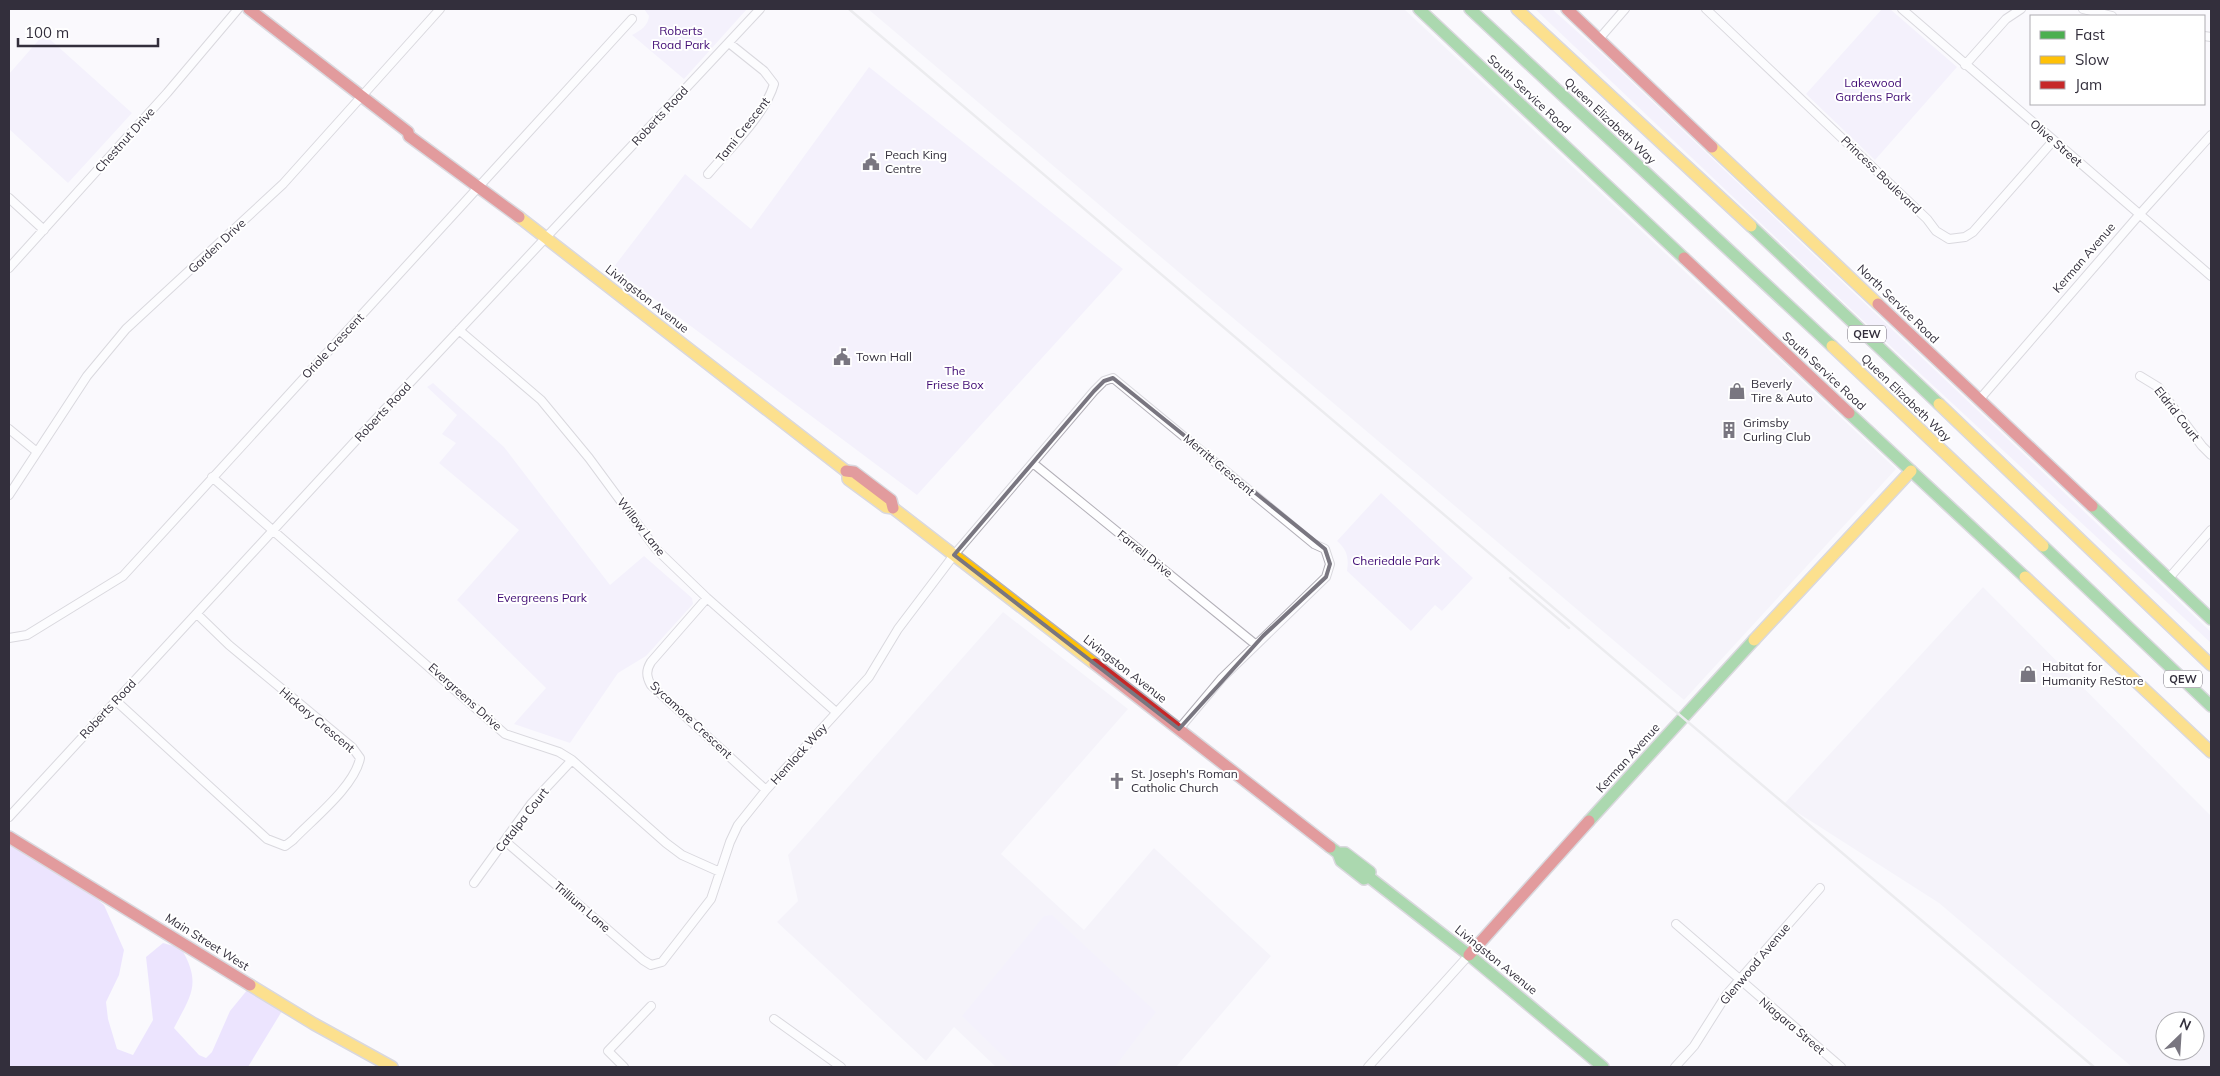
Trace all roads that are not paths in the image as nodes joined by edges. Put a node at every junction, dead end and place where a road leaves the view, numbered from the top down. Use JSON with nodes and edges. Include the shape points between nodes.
{"nodes":[{"id":1,"x":238,"y":9,"type":"edge"},
{"id":2,"x":249,"y":9,"type":"edge"},
{"id":3,"x":440,"y":9,"type":"edge"},
{"id":4,"x":760,"y":9,"type":"edge"},
{"id":5,"x":1419,"y":9,"type":"edge"},
{"id":6,"x":1470,"y":9,"type":"edge"},
{"id":7,"x":1517,"y":9,"type":"edge"},
{"id":8,"x":1567,"y":9,"type":"edge"},
{"id":9,"x":1625,"y":9,"type":"edge"},
{"id":10,"x":1706,"y":9,"type":"edge"},
{"id":11,"x":1902,"y":9,"type":"edge"},
{"id":12,"x":2021,"y":9,"type":"edge"},
{"id":13,"x":2084,"y":9,"type":"edge"},
{"id":14,"x":2108,"y":15,"type":"edge"},
{"id":15,"x":632,"y":19,"type":"dead end"},
{"id":16,"x":1598,"y":38,"type":"junction"},
{"id":17,"x":729,"y":43,"type":"junction"},
{"id":18,"x":1965,"y":65,"type":"junction"},
{"id":19,"x":362,"y":97,"type":"junction"},
{"id":20,"x":2211,"y":135,"type":"edge"},
{"id":21,"x":2053,"y":141,"type":"junction"},
{"id":22,"x":708,"y":174,"type":"dead end"},
{"id":23,"x":479,"y":186,"type":"junction"},
{"id":24,"x":9,"y":198,"type":"edge"},
{"id":25,"x":2139,"y":215,"type":"junction"},
{"id":26,"x":44,"y":230,"type":"junction"},
{"id":27,"x":546,"y":238,"type":"junction"},
{"id":28,"x":9,"y":268,"type":"edge"},
{"id":29,"x":2211,"y":276,"type":"edge"},
{"id":30,"x":459,"y":330,"type":"junction"},
{"id":31,"x":2140,"y":376,"type":"dead end"},
{"id":32,"x":1979,"y":400,"type":"junction"},
{"id":33,"x":9,"y":429,"type":"edge"},
{"id":34,"x":37,"y":452,"type":"junction"},
{"id":35,"x":2211,"y":455,"type":"edge"},
{"id":36,"x":1034,"y":464,"type":"junction"},
{"id":37,"x":1911,"y":470,"type":"junction"},
{"id":38,"x":212,"y":477,"type":"junction"},
{"id":39,"x":9,"y":494,"type":"edge"},
{"id":40,"x":274,"y":530,"type":"junction"},
{"id":41,"x":2211,"y":530,"type":"edge"},
{"id":42,"x":954,"y":555,"type":"junction"},
{"id":43,"x":2169,"y":578,"type":"junction"},
{"id":44,"x":707,"y":598,"type":"junction"},
{"id":45,"x":196,"y":614,"type":"junction"},
{"id":46,"x":2211,"y":619,"type":"edge"},
{"id":47,"x":9,"y":638,"type":"edge"},
{"id":48,"x":1255,"y":644,"type":"junction"},
{"id":49,"x":2211,"y":665,"type":"edge"},
{"id":50,"x":116,"y":700,"type":"junction"},
{"id":51,"x":2211,"y":706,"type":"edge"},
{"id":52,"x":836,"y":712,"type":"junction"},
{"id":53,"x":1179,"y":729,"type":"junction"},
{"id":54,"x":2211,"y":752,"type":"edge"},
{"id":55,"x":572,"y":760,"type":"junction"},
{"id":56,"x":766,"y":790,"type":"junction"},
{"id":57,"x":9,"y":817,"type":"edge"},
{"id":58,"x":9,"y":837,"type":"edge"},
{"id":59,"x":505,"y":841,"type":"junction"},
{"id":60,"x":720,"y":872,"type":"junction"},
{"id":61,"x":474,"y":883,"type":"dead end"},
{"id":62,"x":1820,"y":888,"type":"dead end"},
{"id":63,"x":1676,"y":924,"type":"dead end"},
{"id":64,"x":1469,"y":955,"type":"junction"},
{"id":65,"x":662,"y":962,"type":"joint"},
{"id":66,"x":1739,"y":980,"type":"junction"},
{"id":67,"x":651,"y":1006,"type":"dead end"},
{"id":68,"x":774,"y":1020,"type":"dead end"},
{"id":69,"x":392,"y":1067,"type":"edge"},
{"id":70,"x":624,"y":1067,"type":"edge"},
{"id":71,"x":841,"y":1067,"type":"edge"},
{"id":72,"x":1368,"y":1067,"type":"edge"},
{"id":73,"x":1603,"y":1067,"type":"edge"},
{"id":74,"x":1676,"y":1067,"type":"edge"},
{"id":75,"x":1841,"y":1067,"type":"edge"}],
"edges":[{"from":1,"to":26,"type":"street","name":"Chestnut Drive","via":[[200,57]]},
{"from":2,"to":19,"type":"main road","name":"Livingston Avenue"},
{"from":3,"to":19,"type":"street","name":"Garden Drive"},
{"from":4,"to":17,"type":"street","name":"Roberts Road"},
{"from":5,"to":37,"type":"main road","name":"South Service Road"},
{"from":6,"to":51,"type":"main road","name":"Queen Elizabeth Way","number":"QEW","via":[[1774,291]]},
{"from":7,"to":49,"type":"main road","name":"Queen Elizabeth Way","number":"QEW","via":[[1847,315]]},
{"from":8,"to":16,"type":"main road","name":"North Service Road"},
{"from":9,"to":16,"type":"street"},
{"from":10,"to":21,"type":"street","name":"Princess Boulevard","via":[[1936,231],[1949,239],[1965,237],[1973,232]]},
{"from":11,"to":18,"type":"street","name":"Olive Street"},
{"from":12,"to":18,"type":"street","via":[[2006,19]]},
{"from":13,"to":14,"type":"street"},
{"from":15,"to":23,"type":"street","name":"Oriole Crescent"},
{"from":16,"to":32,"type":"main road","name":"North Service Road"},
{"from":17,"to":22,"type":"street","name":"Tami Crescent","via":[[764,71],[774,84],[771,96]]},
{"from":17,"to":27,"type":"street","name":"Roberts Road"},
{"from":18,"to":21,"type":"street","name":"Olive Street"},
{"from":19,"to":23,"type":"main road","name":"Livingston Avenue","via":[[424,148]]},
{"from":19,"to":34,"type":"street","name":"Garden Drive","via":[[283,184],[126,329],[87,376]]},
{"from":20,"to":25,"type":"street","name":"Kerman Avenue"},
{"from":21,"to":25,"type":"street","name":"Olive Street"},
{"from":23,"to":27,"type":"main road","name":"Livingston Avenue"},
{"from":23,"to":38,"type":"street","name":"Oriole Crescent"},
{"from":24,"to":26,"type":"street"},
{"from":25,"to":29,"type":"street","name":"Olive Street"},
{"from":25,"to":32,"type":"street","name":"Kerman Avenue"},
{"from":26,"to":28,"type":"street","name":"Chestnut Drive"},
{"from":27,"to":30,"type":"street","name":"Roberts Road"},
{"from":27,"to":42,"type":"main road","name":"Livingston Avenue","via":[[848,472],[848,478],[886,507],[894,508]]},
{"from":30,"to":40,"type":"street","name":"Roberts Road"},
{"from":30,"to":44,"type":"street","name":"Willow Lane","via":[[541,400],[589,458],[645,536]]},
{"from":31,"to":35,"type":"street","name":"Eldrid Court","via":[[2158,387]]},
{"from":32,"to":43,"type":"main road","name":"North Service Road"},
{"from":33,"to":34,"type":"street"},
{"from":34,"to":39,"type":"street","name":"Garden Drive"},
{"from":36,"to":42,"type":"street","name":"Merritt Crescent"},
{"from":36,"to":48,"type":"street","name":"Farrell Drive"},
{"from":36,"to":48,"type":"street","name":"Merritt Crescent","via":[[1104,381],[1113,378],[1121,383],[1325,550],[1330,564],[1326,577]]},
{"from":37,"to":54,"type":"main road","name":"South Service Road"},
{"from":37,"to":64,"type":"main road","name":"Kerman Avenue"},
{"from":38,"to":40,"type":"street","name":"Evergreens Drive"},
{"from":38,"to":47,"type":"street","name":"Oriole Crescent","via":[[122,576],[27,635]]},
{"from":40,"to":45,"type":"street","name":"Roberts Road"},
{"from":40,"to":55,"type":"street","name":"Evergreens Drive","via":[[505,734],[559,752]]},
{"from":41,"to":43,"type":"street"},
{"from":42,"to":52,"type":"street","name":"Hemlock Way","via":[[898,629],[868,677]]},
{"from":42,"to":53,"type":"main road","name":"Livingston Avenue"},
{"from":43,"to":46,"type":"main road","name":"North Service Road"},
{"from":44,"to":52,"type":"street","name":"Willow Lane"},
{"from":44,"to":56,"type":"street","name":"Sycamore Crescent","via":[[652,662],[647,669],[647,678]]},
{"from":45,"to":50,"type":"street","name":"Roberts Road"},
{"from":45,"to":50,"type":"street","name":"Hickory Crescent","via":[[352,747],[360,758],[358,767],[344,786],[293,840],[285,846],[279,845],[267,839]]},
{"from":48,"to":53,"type":"street","name":"Merritt Crescent"},
{"from":50,"to":57,"type":"street","name":"Roberts Road"},
{"from":52,"to":56,"type":"street","name":"Hemlock Way"},
{"from":53,"to":64,"type":"main road","name":"Livingston Avenue","via":[[1338,853],[1341,861],[1364,879],[1369,877]]},
{"from":55,"to":59,"type":"street","name":"Catalpa Court","via":[[531,804]]},
{"from":55,"to":60,"type":"street","name":"Evergreens Drive","via":[[666,843],[682,855]]},
{"from":56,"to":60,"type":"street","name":"Hemlock Way","via":[[738,825]]},
{"from":58,"to":69,"type":"main road","name":"Main Street West","via":[[314,1024]]},
{"from":59,"to":61,"type":"street","name":"Catalpa Court"},
{"from":59,"to":65,"type":"street","name":"Trillium Lane","via":[[643,960],[651,965]]},
{"from":60,"to":65,"type":"street","name":"Hemlock Way","via":[[711,899]]},
{"from":62,"to":66,"type":"street","name":"Glenwood Avenue"},
{"from":63,"to":66,"type":"street","name":"Niagara Street"},
{"from":64,"to":72,"type":"street","name":"Kerman Avenue"},
{"from":64,"to":73,"type":"main road","name":"Livingston Avenue"},
{"from":66,"to":74,"type":"street","name":"Glenwood Avenue"},
{"from":66,"to":75,"type":"street","name":"Niagara Street"},
{"from":67,"to":70,"type":"street","via":[[608,1051]]},
{"from":68,"to":71,"type":"street"}]}
